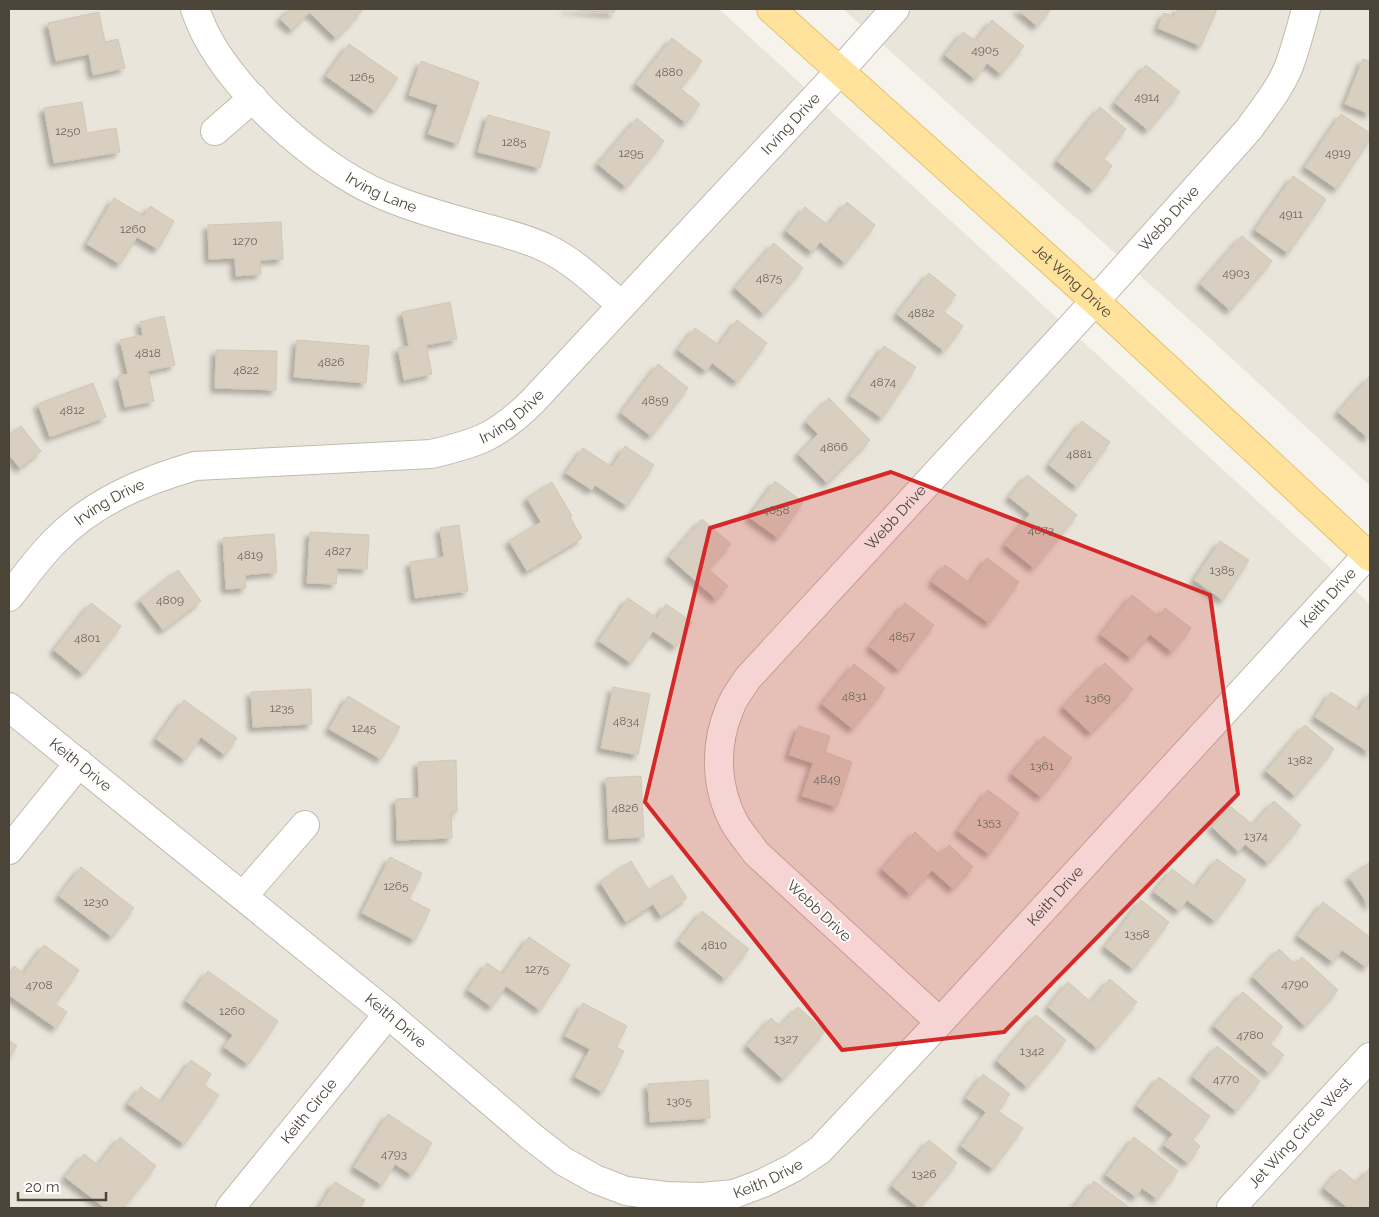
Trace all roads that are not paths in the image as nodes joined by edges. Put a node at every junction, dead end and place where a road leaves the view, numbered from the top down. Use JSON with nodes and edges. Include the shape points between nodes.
{"nodes":[{"id":1,"x":195,"y":9,"type":"edge"},
{"id":2,"x":771,"y":9,"type":"edge"},
{"id":3,"x":895,"y":9,"type":"edge"},
{"id":4,"x":1306,"y":9,"type":"edge"},
{"id":5,"x":839,"y":72,"type":"junction"},
{"id":6,"x":253,"y":98,"type":"junction"},
{"id":7,"x":215,"y":131,"type":"dead end"},
{"id":8,"x":1096,"y":301,"type":"junction"},
{"id":9,"x":621,"y":305,"type":"junction"},
{"id":10,"x":1369,"y":554,"type":"edge"},
{"id":11,"x":9,"y":597,"type":"edge"},
{"id":12,"x":9,"y":707,"type":"edge"},
{"id":13,"x":79,"y":763,"type":"junction"},
{"id":14,"x":306,"y":824,"type":"dead end"},
{"id":15,"x":9,"y":850,"type":"edge"},
{"id":16,"x":243,"y":896,"type":"junction"},
{"id":17,"x":388,"y":1014,"type":"junction"},
{"id":18,"x":940,"y":1022,"type":"junction"},
{"id":19,"x":1370,"y":1057,"type":"edge"},
{"id":20,"x":623,"y":1199,"type":"edge"},
{"id":21,"x":230,"y":1208,"type":"edge"},
{"id":22,"x":1231,"y":1208,"type":"edge"}],
"edges":[{"from":1,"to":6,"type":"street","name":"Irving Lane","via":[[205,34],[227,68]]},
{"from":2,"to":5,"type":"main road","name":"Jet Wing Drive"},
{"from":3,"to":5,"type":"street","name":"Irving Drive"},
{"from":4,"to":8,"type":"street","name":"Webb Drive","via":[[1288,67],[1249,129]]},
{"from":5,"to":8,"type":"main road","name":"Jet Wing Drive"},
{"from":5,"to":9,"type":"street","name":"Irving Drive"},
{"from":6,"to":7,"type":"street"},
{"from":6,"to":9,"type":"street","name":"Irving Lane","via":[[302,144],[362,184],[392,200],[547,248]]},
{"from":8,"to":10,"type":"main road","name":"Jet Wing Drive"},
{"from":8,"to":18,"type":"street","name":"Webb Drive","via":[[748,678],[730,707],[720,736],[718,764],[723,796],[735,824],[756,853]]},
{"from":9,"to":11,"type":"street","name":"Irving Drive","via":[[532,402],[511,422],[485,439],[431,454],[195,466],[165,474],[108,500],[79,519],[55,541]]},
{"from":10,"to":18,"type":"street","name":"Keith Drive"},
{"from":12,"to":13,"type":"street","name":"Keith Drive"},
{"from":13,"to":15,"type":"street"},
{"from":13,"to":16,"type":"street","name":"Keith Drive"},
{"from":14,"to":16,"type":"street"},
{"from":16,"to":17,"type":"street","name":"Keith Drive"},
{"from":17,"to":20,"type":"street","name":"Keith Drive","via":[[532,1137]]},
{"from":17,"to":21,"type":"street","name":"Keith Circle"},
{"from":18,"to":20,"type":"street","name":"Keith Drive","via":[[820,1150],[793,1168],[734,1194]]},
{"from":19,"to":22,"type":"street","name":"Jet Wing Circle West"}]}
